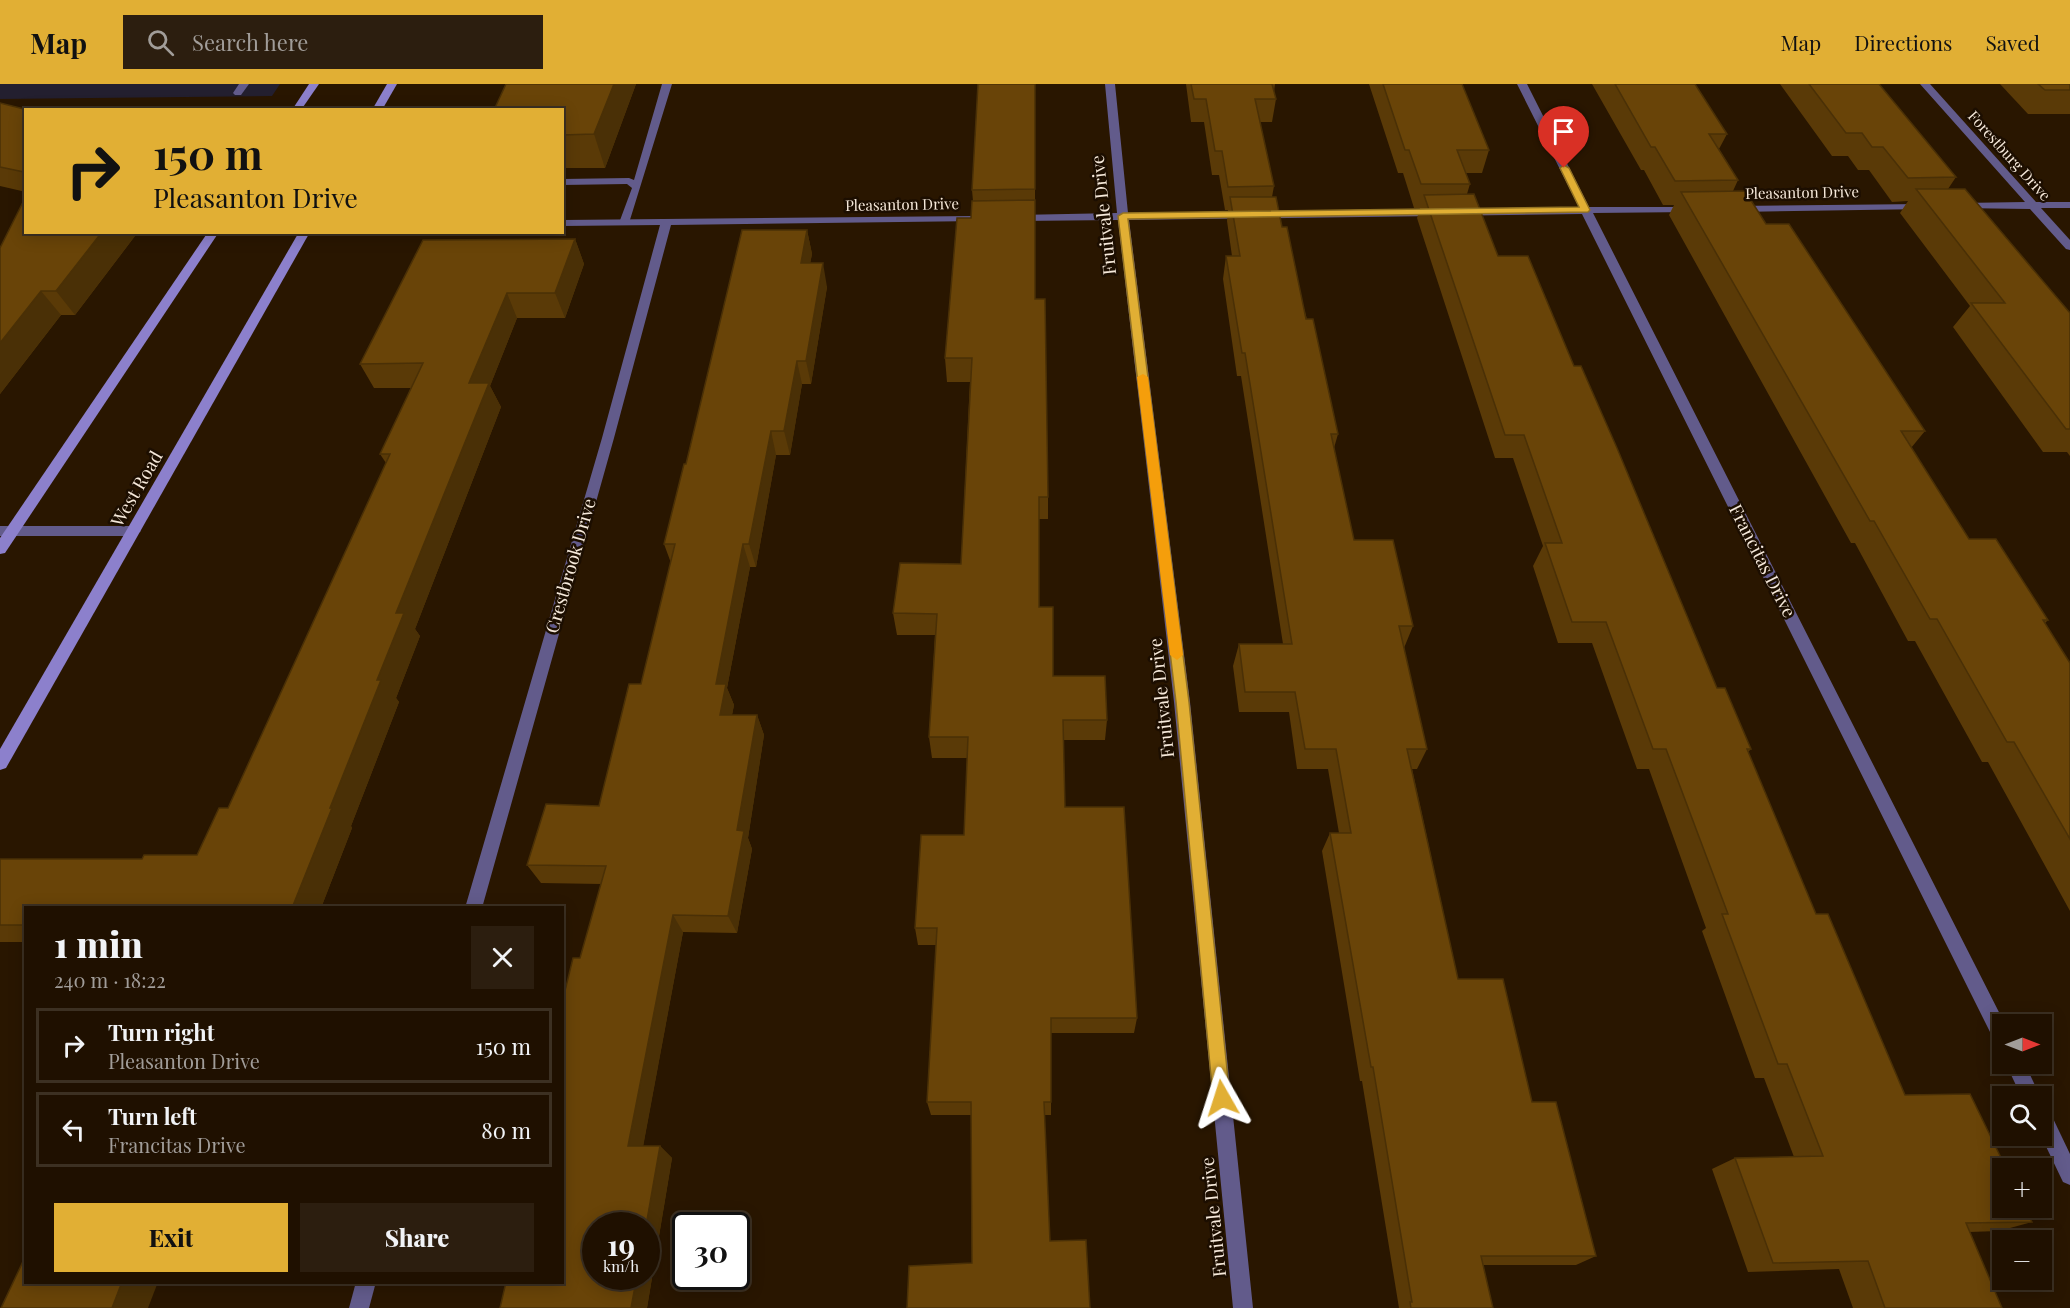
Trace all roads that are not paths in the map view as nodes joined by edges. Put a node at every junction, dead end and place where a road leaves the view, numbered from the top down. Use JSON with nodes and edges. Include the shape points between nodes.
{"nodes":[{"id":1,"x":314,"y":84,"type":"edge"},
{"id":2,"x":392,"y":84,"type":"edge"},
{"id":3,"x":667,"y":84,"type":"edge"},
{"id":4,"x":1110,"y":84,"type":"edge"},
{"id":5,"x":1522,"y":84,"type":"edge"},
{"id":6,"x":1925,"y":84,"type":"edge"},
{"id":7,"x":297,"y":108,"type":"edge"},
{"id":8,"x":378,"y":108,"type":"edge"},
{"id":9,"x":564,"y":182,"type":"edge"},
{"id":10,"x":637,"y":187,"type":"junction"},
{"id":11,"x":2033,"y":206,"type":"junction"},
{"id":12,"x":2070,"y":206,"type":"edge"},
{"id":13,"x":1703,"y":209,"type":"edge"},
{"id":14,"x":1726,"y":209,"type":"edge"},
{"id":15,"x":1585,"y":210,"type":"junction"},
{"id":16,"x":1123,"y":216,"type":"junction"},
{"id":17,"x":1006,"y":218,"type":"edge"},
{"id":18,"x":982,"y":219,"type":"edge"},
{"id":19,"x":564,"y":223,"type":"edge"},
{"id":20,"x":624,"y":223,"type":"junction"},
{"id":21,"x":666,"y":223,"type":"junction"},
{"id":22,"x":213,"y":234,"type":"edge"},
{"id":23,"x":304,"y":234,"type":"edge"},
{"id":24,"x":2070,"y":248,"type":"edge"},
{"id":25,"x":6,"y":530,"type":"edge"},
{"id":26,"x":134,"y":531,"type":"junction"},
{"id":27,"x":0,"y":549,"type":"edge"},
{"id":28,"x":0,"y":764,"type":"edge"},
{"id":29,"x":474,"y":906,"type":"edge"},
{"id":30,"x":1992,"y":1018,"type":"edge"},
{"id":31,"x":2052,"y":1138,"type":"edge"},
{"id":32,"x":2070,"y":1175,"type":"edge"},
{"id":33,"x":365,"y":1284,"type":"edge"},
{"id":34,"x":359,"y":1308,"type":"edge"},
{"id":35,"x":1243,"y":1308,"type":"edge"}],
"edges":[{"from":1,"to":7,"type":"main road"},
{"from":2,"to":8,"type":"main road"},
{"from":3,"to":10,"type":"street"},
{"from":4,"to":16,"type":"street","name":"Fruitvale Drive"},
{"from":5,"to":15,"type":"street","name":"Francitas Drive"},
{"from":6,"to":11,"type":"street","name":"Forestburg Drive"},
{"from":9,"to":10,"type":"street","via":[[629,181]]},
{"from":10,"to":20,"type":"street"},
{"from":11,"to":12,"type":"street","name":"Pleasanton Drive"},
{"from":11,"to":14,"type":"street","name":"Pleasanton Drive"},
{"from":11,"to":24,"type":"street","name":"Forestburg Drive"},
{"from":13,"to":15,"type":"street"},
{"from":15,"to":16,"type":"street"},
{"from":15,"to":30,"type":"street","name":"Francitas Drive"},
{"from":16,"to":17,"type":"street"},
{"from":16,"to":35,"type":"street","name":"Fruitvale Drive","via":[[1182,702]]},
{"from":18,"to":21,"type":"street","name":"Pleasanton Drive"},
{"from":19,"to":20,"type":"street","name":"Pleasanton Drive"},
{"from":20,"to":21,"type":"street","name":"Pleasanton Drive"},
{"from":21,"to":29,"type":"street","name":"Crestbrook Drive"},
{"from":22,"to":25,"type":"main road"},
{"from":23,"to":26,"type":"main road","name":"West Road"},
{"from":25,"to":26,"type":"street"},
{"from":25,"to":27,"type":"main road"},
{"from":26,"to":28,"type":"main road","name":"West Road"},
{"from":31,"to":32,"type":"street"},
{"from":33,"to":34,"type":"street"}]}
